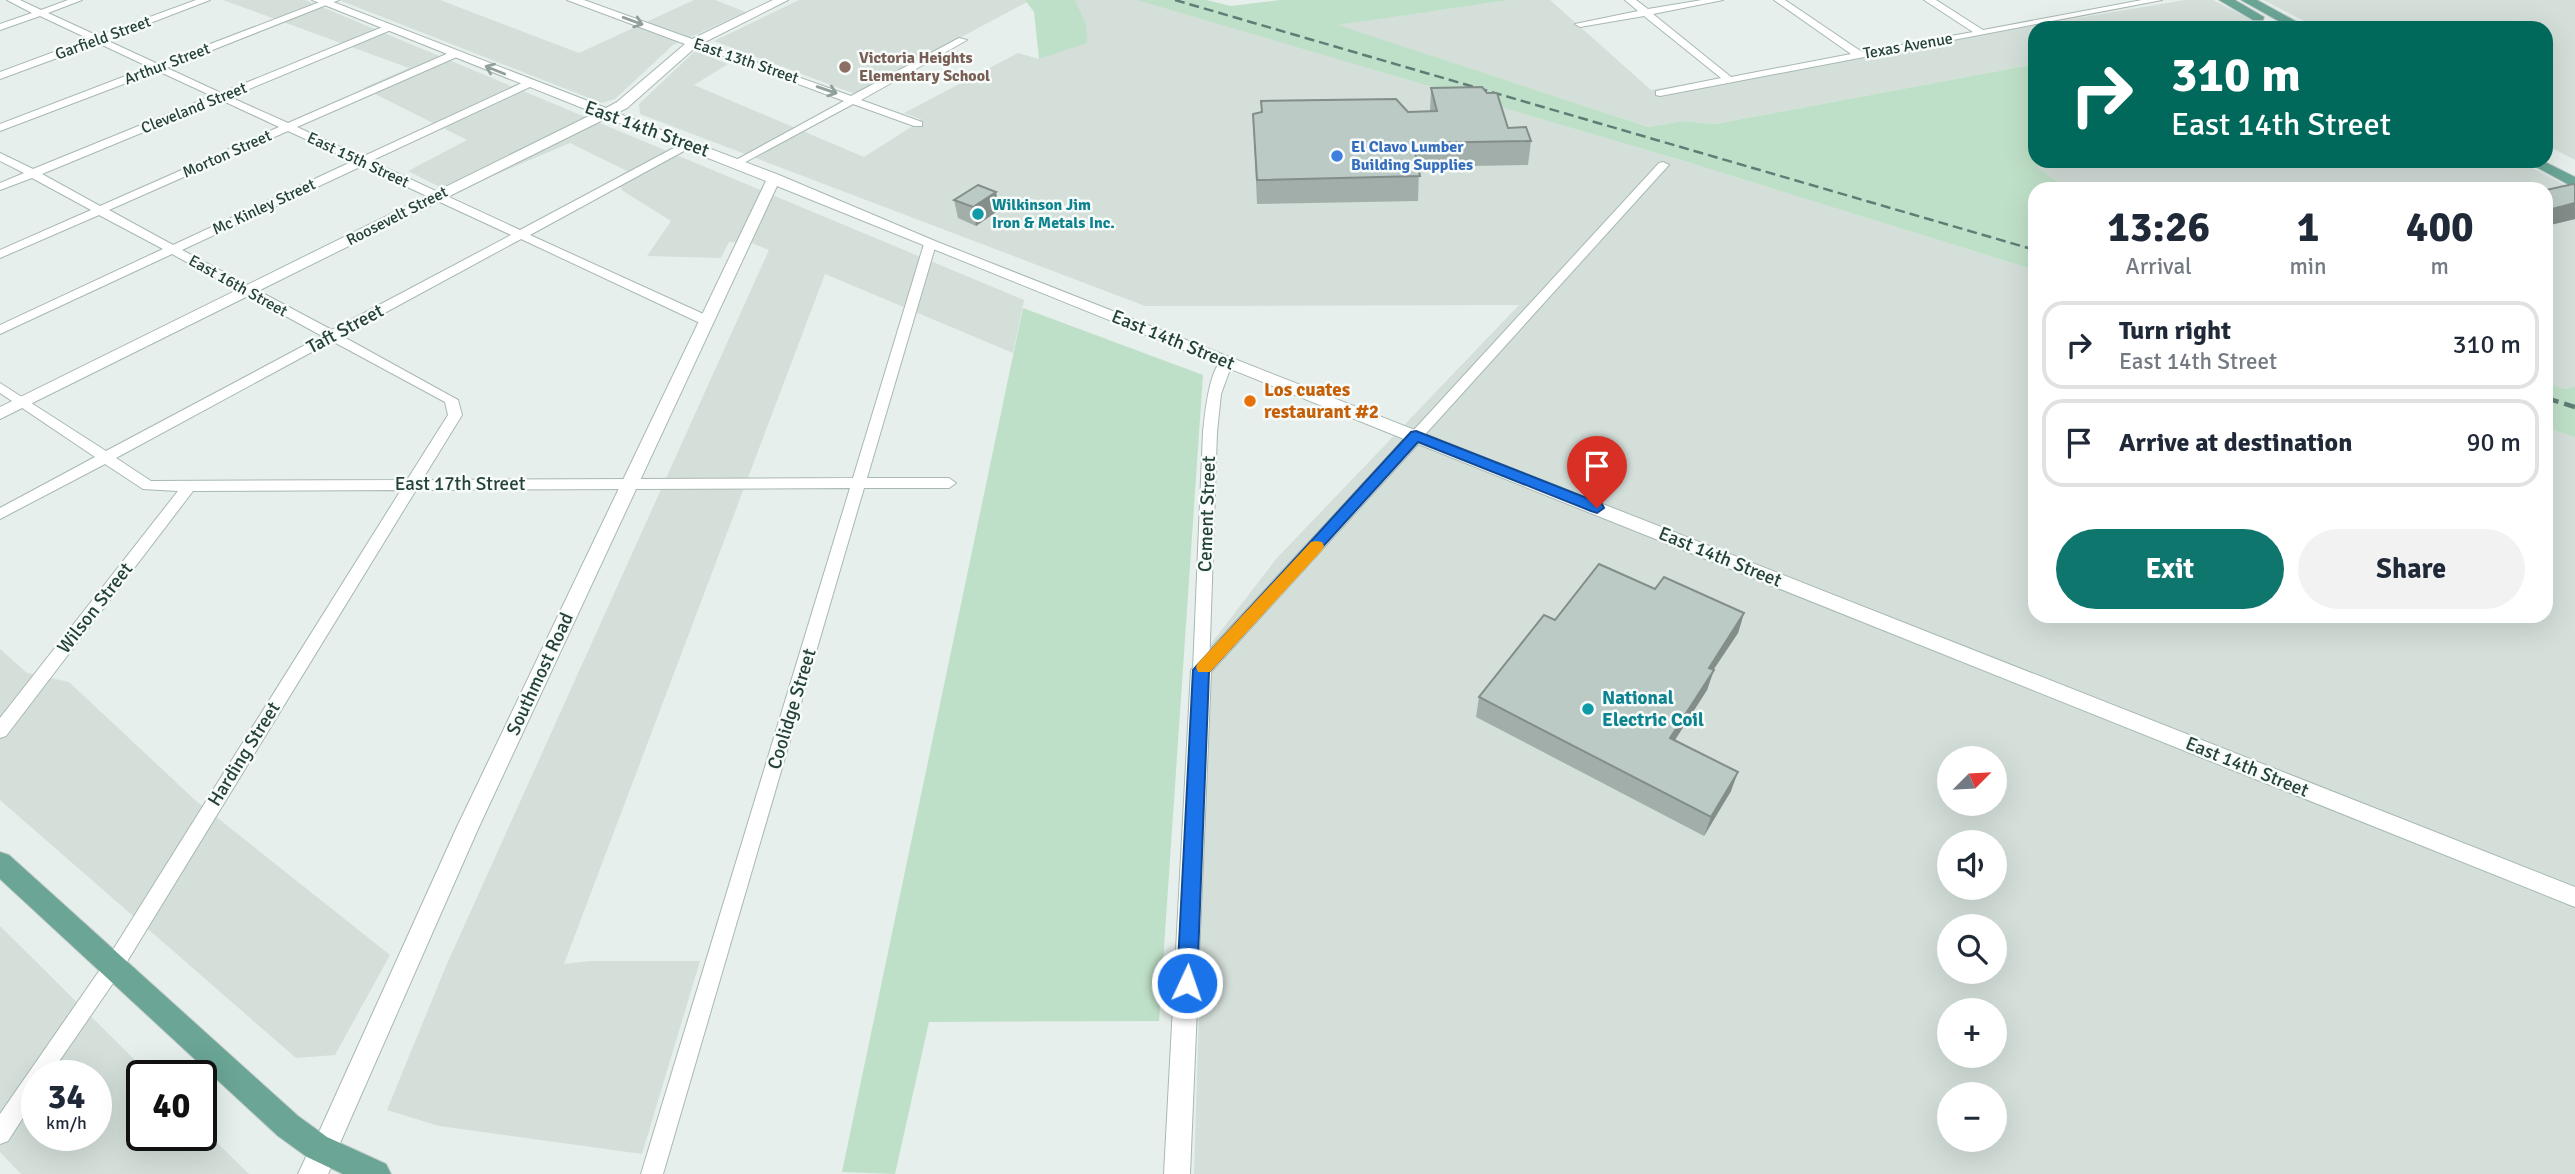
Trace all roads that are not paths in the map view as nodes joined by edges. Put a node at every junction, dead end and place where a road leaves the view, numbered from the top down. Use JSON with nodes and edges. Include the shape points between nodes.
{"nodes":[{"id":1,"x":12,"y":0,"type":"edge"},
{"id":2,"x":77,"y":0,"type":"edge"},
{"id":3,"x":205,"y":0,"type":"edge"},
{"id":4,"x":573,"y":0,"type":"edge"},
{"id":5,"x":782,"y":0,"type":"edge"},
{"id":6,"x":1630,"y":0,"type":"edge"},
{"id":7,"x":1718,"y":0,"type":"edge"},
{"id":8,"x":1779,"y":0,"type":"edge"},
{"id":9,"x":1929,"y":0,"type":"edge"},
{"id":10,"x":2077,"y":0,"type":"edge"},
{"id":11,"x":2157,"y":0,"type":"edge"},
{"id":12,"x":2225,"y":0,"type":"edge"},
{"id":13,"x":2247,"y":0,"type":"edge"},
{"id":14,"x":326,"y":1,"type":"edge"},
{"id":15,"x":2096,"y":11,"type":"junction"},
{"id":16,"x":1645,"y":12,"type":"junction"},
{"id":17,"x":40,"y":13,"type":"junction"},
{"id":18,"x":2044,"y":21,"type":"edge"},
{"id":19,"x":2266,"y":21,"type":"edge"},
{"id":20,"x":2288,"y":21,"type":"edge"},
{"id":21,"x":1580,"y":23,"type":"dead end"},
{"id":22,"x":2028,"y":24,"type":"edge"},
{"id":23,"x":0,"y":27,"type":"edge"},
{"id":24,"x":388,"y":28,"type":"junction"},
{"id":25,"x":1982,"y":33,"type":"junction"},
{"id":26,"x":98,"y":40,"type":"junction"},
{"id":27,"x":962,"y":40,"type":"dead end"},
{"id":28,"x":693,"y":43,"type":"junction"},
{"id":29,"x":455,"y":54,"type":"junction"},
{"id":30,"x":1859,"y":55,"type":"junction"},
{"id":31,"x":157,"y":67,"type":"junction"},
{"id":32,"x":0,"y":76,"type":"edge"},
{"id":33,"x":1728,"y":79,"type":"junction"},
{"id":34,"x":528,"y":83,"type":"junction"},
{"id":35,"x":1660,"y":93,"type":"dead end"},
{"id":36,"x":221,"y":97,"type":"junction"},
{"id":37,"x":854,"y":100,"type":"junction"},
{"id":38,"x":604,"y":114,"type":"junction"},
{"id":39,"x":918,"y":124,"type":"dead end"},
{"id":40,"x":288,"y":127,"type":"junction"},
{"id":41,"x":0,"y":128,"type":"edge"},
{"id":42,"x":689,"y":144,"type":"junction"},
{"id":43,"x":0,"y":156,"type":"edge"},
{"id":44,"x":2553,"y":159,"type":"edge"},
{"id":45,"x":361,"y":162,"type":"junction"},
{"id":46,"x":738,"y":163,"type":"junction"},
{"id":47,"x":1662,"y":164,"type":"dead end"},
{"id":48,"x":2546,"y":168,"type":"edge"},
{"id":49,"x":2575,"y":170,"type":"edge"},
{"id":50,"x":33,"y":174,"type":"junction"},
{"id":51,"x":774,"y":178,"type":"junction"},
{"id":52,"x":2575,"y":183,"type":"edge"},
{"id":53,"x":0,"y":187,"type":"edge"},
{"id":54,"x":436,"y":196,"type":"junction"},
{"id":55,"x":100,"y":210,"type":"junction"},
{"id":56,"x":521,"y":235,"type":"junction"},
{"id":57,"x":930,"y":244,"type":"junction"},
{"id":58,"x":172,"y":250,"type":"junction"},
{"id":59,"x":0,"y":254,"type":"edge"},
{"id":60,"x":247,"y":291,"type":"junction"},
{"id":61,"x":705,"y":320,"type":"junction"},
{"id":62,"x":0,"y":330,"type":"edge"},
{"id":63,"x":331,"y":337,"type":"junction"},
{"id":64,"x":1226,"y":361,"type":"junction"},
{"id":65,"x":0,"y":387,"type":"edge"},
{"id":66,"x":23,"y":402,"type":"junction"},
{"id":67,"x":0,"y":414,"type":"edge"},
{"id":68,"x":447,"y":428,"type":"joint"},
{"id":69,"x":1416,"y":436,"type":"junction"},
{"id":70,"x":105,"y":457,"type":"junction"},
{"id":71,"x":630,"y":483,"type":"junction"},
{"id":72,"x":949,"y":483,"type":"dead end"},
{"id":73,"x":860,"y":484,"type":"junction"},
{"id":74,"x":190,"y":485,"type":"junction"},
{"id":75,"x":412,"y":485,"type":"junction"},
{"id":76,"x":0,"y":514,"type":"edge"},
{"id":77,"x":1201,"y":670,"type":"junction"},
{"id":78,"x":0,"y":731,"type":"edge"},
{"id":79,"x":0,"y":863,"type":"edge"},
{"id":80,"x":2575,"y":897,"type":"edge"},
{"id":81,"x":113,"y":967,"type":"junction"},
{"id":82,"x":48,"y":1060,"type":"edge"},
{"id":83,"x":21,"y":1093,"type":"edge"},
{"id":84,"x":21,"y":1101,"type":"edge"},
{"id":85,"x":0,"y":1112,"type":"edge"},
{"id":86,"x":0,"y":1133,"type":"edge"},
{"id":87,"x":318,"y":1162,"type":"edge"},
{"id":88,"x":376,"y":1174,"type":"edge"},
{"id":89,"x":652,"y":1174,"type":"edge"},
{"id":90,"x":1177,"y":1174,"type":"edge"}],
"edges":[{"from":1,"to":17,"type":"street","name":"East 15th Street"},
{"from":2,"to":17,"type":"street"},
{"from":3,"to":26,"type":"street","name":"Garfield Street"},
{"from":4,"to":28,"type":"street","name":"East 13th Street","one_way":true},
{"from":5,"to":28,"type":"street","name":"Roosevelt Street"},
{"from":6,"to":16,"type":"street"},
{"from":7,"to":16,"type":"street"},
{"from":8,"to":30,"type":"street"},
{"from":9,"to":25,"type":"street"},
{"from":10,"to":15,"type":"street"},
{"from":11,"to":15,"type":"street","name":"Texas Avenue"},
{"from":12,"to":19,"type":"main road"},
{"from":13,"to":20,"type":"main road"},
{"from":14,"to":24,"type":"street","name":"East 14th Street"},
{"from":14,"to":31,"type":"street","name":"Arthur Street"},
{"from":15,"to":18,"type":"street","name":"Texas Avenue"},
{"from":16,"to":21,"type":"street"},
{"from":16,"to":33,"type":"street"},
{"from":17,"to":23,"type":"street"},
{"from":17,"to":26,"type":"street","name":"East 15th Street"},
{"from":22,"to":25,"type":"street","name":"Texas Avenue"},
{"from":24,"to":29,"type":"street","name":"East 14th Street"},
{"from":24,"to":36,"type":"street","name":"Cleveland Street"},
{"from":25,"to":30,"type":"street","name":"Texas Avenue"},
{"from":26,"to":31,"type":"street","name":"East 15th Street"},
{"from":26,"to":32,"type":"street","name":"Garfield Street"},
{"from":27,"to":37,"type":"street"},
{"from":28,"to":37,"type":"street","name":"East 13th Street","one_way":true},
{"from":28,"to":38,"type":"street","name":"Roosevelt Street","via":[[622,106]]},
{"from":34,"to":29,"type":"street","name":"East 14th Street","one_way":true},
{"from":29,"to":40,"type":"street","name":"Morton Street"},
{"from":30,"to":33,"type":"street","name":"Texas Avenue"},
{"from":31,"to":36,"type":"street","name":"East 15th Street"},
{"from":31,"to":41,"type":"street","name":"Arthur Street"},
{"from":33,"to":35,"type":"street","name":"Texas Avenue"},
{"from":34,"to":38,"type":"street","name":"East 14th Street"},
{"from":34,"to":45,"type":"street","name":"Mc Kinley Street"},
{"from":36,"to":40,"type":"street","name":"East 15th Street"},
{"from":36,"to":50,"type":"street","name":"Cleveland Street"},
{"from":37,"to":39,"type":"street","name":"East 13th Street"},
{"from":37,"to":46,"type":"street"},
{"from":38,"to":42,"type":"street","name":"East 14th Street"},
{"from":38,"to":54,"type":"street","name":"Roosevelt Street"},
{"from":40,"to":45,"type":"street","name":"East 15th Street"},
{"from":40,"to":55,"type":"street","name":"Morton Street"},
{"from":42,"to":46,"type":"street","name":"East 14th Street"},
{"from":42,"to":56,"type":"street","name":"Taft Street"},
{"from":43,"to":50,"type":"street","name":"East 16th Street"},
{"from":44,"to":49,"type":"main road"},
{"from":45,"to":54,"type":"street","name":"East 15th Street"},
{"from":45,"to":58,"type":"street","name":"Mc Kinley Street"},
{"from":46,"to":51,"type":"street","name":"East 14th Street"},
{"from":47,"to":69,"type":"street"},
{"from":48,"to":52,"type":"main road"},
{"from":50,"to":53,"type":"street","name":"Cleveland Street"},
{"from":50,"to":55,"type":"street","name":"East 16th Street"},
{"from":51,"to":57,"type":"street","name":"East 14th Street"},
{"from":51,"to":61,"type":"street","name":"Southmost Road"},
{"from":54,"to":56,"type":"street","name":"East 15th Street"},
{"from":54,"to":60,"type":"street","name":"Roosevelt Street"},
{"from":55,"to":58,"type":"street","name":"East 16th Street"},
{"from":55,"to":59,"type":"street","name":"Morton Street"},
{"from":56,"to":61,"type":"street","name":"East 15th Street"},
{"from":56,"to":63,"type":"street","name":"Taft Street"},
{"from":57,"to":64,"type":"street","name":"East 14th Street"},
{"from":57,"to":73,"type":"street","name":"Coolidge Street"},
{"from":58,"to":60,"type":"street","name":"East 16th Street"},
{"from":58,"to":62,"type":"street","name":"Mc Kinley Street"},
{"from":60,"to":63,"type":"street","name":"East 16th Street"},
{"from":60,"to":66,"type":"street","name":"Roosevelt Street"},
{"from":61,"to":71,"type":"street","name":"Southmost Road"},
{"from":63,"to":68,"type":"street","name":"East 16th Street","via":[[451,400],[455,415]]},
{"from":63,"to":70,"type":"street","name":"Taft Street"},
{"from":64,"to":69,"type":"street","name":"East 14th Street"},
{"from":64,"to":77,"type":"street","name":"Cement Street","via":[[1214,394],[1210,432]]},
{"from":65,"to":66,"type":"street","name":"East 17th Street"},
{"from":66,"to":67,"type":"street","name":"Roosevelt Street"},
{"from":66,"to":70,"type":"street","name":"East 17th Street"},
{"from":68,"to":75,"type":"street","name":"Harding Street"},
{"from":69,"to":77,"type":"street"},
{"from":69,"to":80,"type":"street","name":"East 14th Street"},
{"from":70,"to":74,"type":"street","name":"East 17th Street","via":[[148,486]]},
{"from":70,"to":76,"type":"street","name":"Taft Street"},
{"from":71,"to":73,"type":"street","name":"East 17th Street"},
{"from":71,"to":75,"type":"street","name":"East 17th Street"},
{"from":71,"to":87,"type":"street","name":"Southmost Road","via":[[467,829]]},
{"from":72,"to":73,"type":"street","name":"East 17th Street"},
{"from":73,"to":89,"type":"street","name":"Coolidge Street"},
{"from":74,"to":75,"type":"street","name":"East 17th Street"},
{"from":74,"to":78,"type":"street","name":"Wilson Street"},
{"from":75,"to":81,"type":"street","name":"Harding Street"},
{"from":77,"to":90,"type":"street"},
{"from":79,"to":81,"type":"main road"},
{"from":81,"to":82,"type":"street","name":"Harding Street"},
{"from":81,"to":87,"type":"main road","via":[[288,1126]]},
{"from":83,"to":85,"type":"street","name":"Harding Street"},
{"from":84,"to":86,"type":"street","name":"Harding Street"},
{"from":87,"to":88,"type":"main road"}]}
